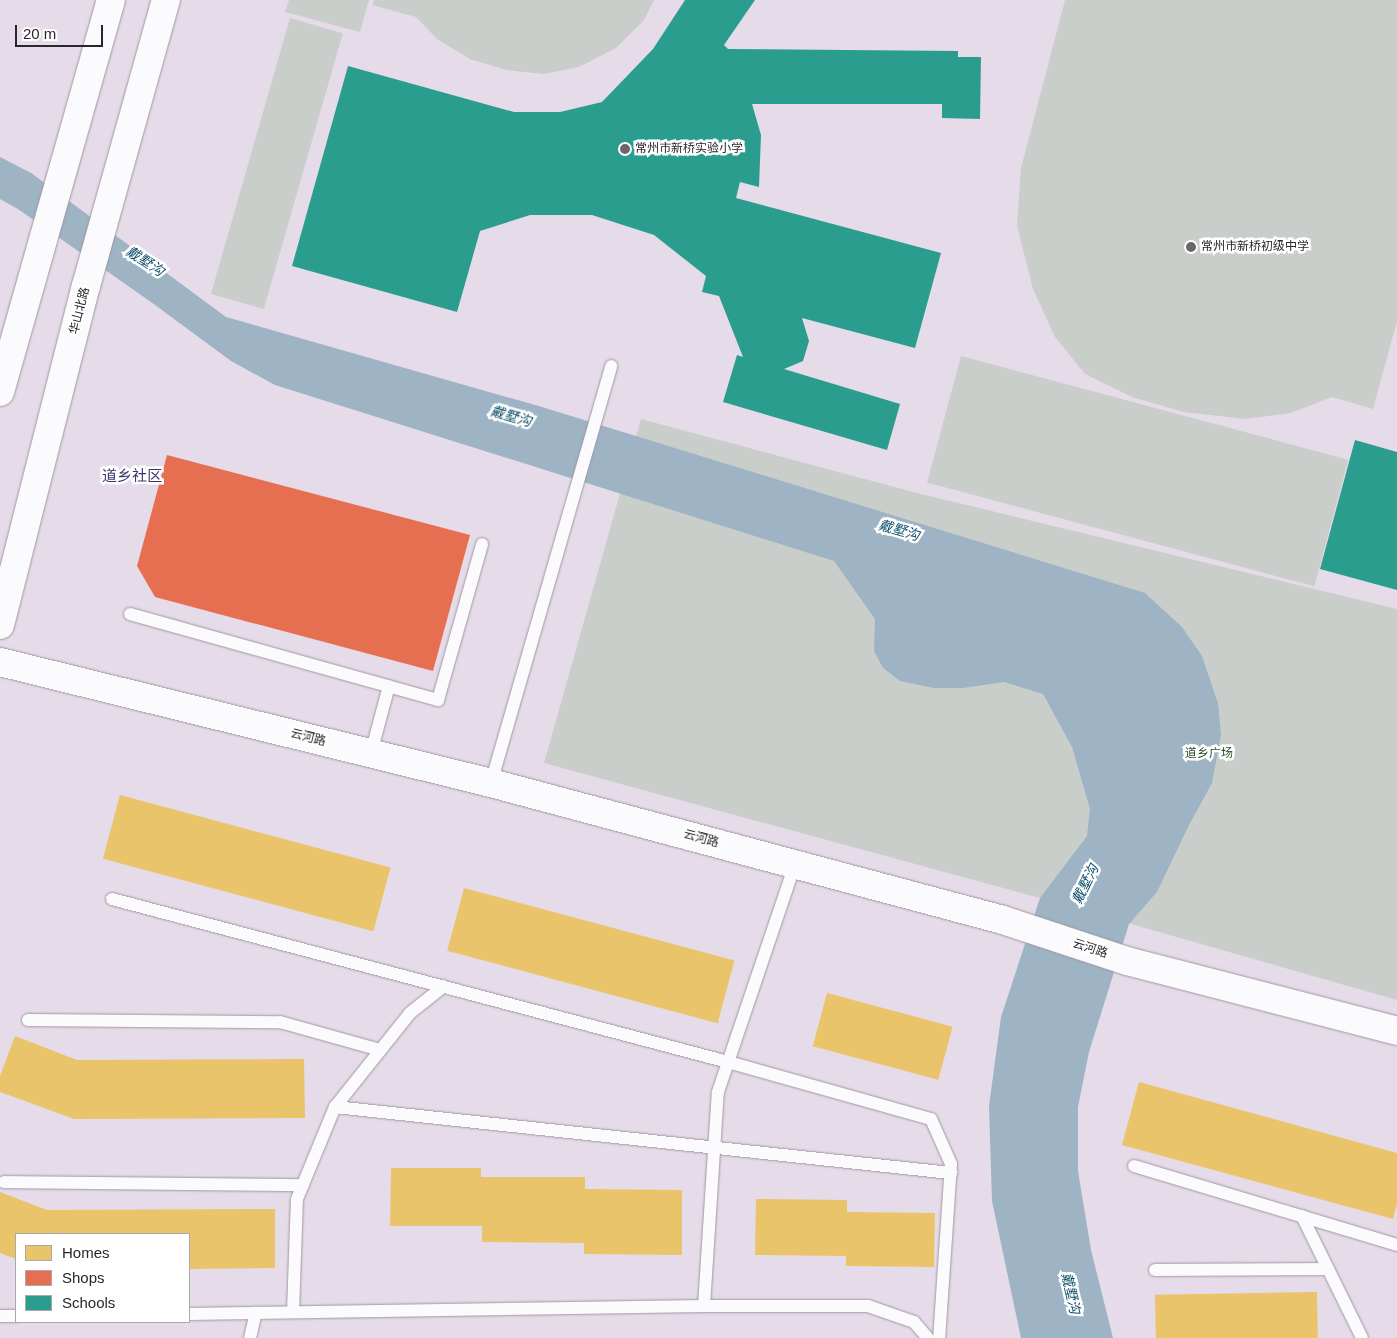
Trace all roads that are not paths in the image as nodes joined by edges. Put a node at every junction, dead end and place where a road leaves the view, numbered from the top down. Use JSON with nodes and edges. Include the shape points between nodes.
{"nodes":[{"id":1,"x":110,"y":0,"type":"edge"},
{"id":2,"x":166,"y":0,"type":"edge"},
{"id":3,"x":611,"y":366,"type":"dead end"},
{"id":4,"x":0,"y":392,"type":"edge"},
{"id":5,"x":482,"y":544,"type":"dead end"},
{"id":6,"x":130,"y":614,"type":"dead end"},
{"id":7,"x":0,"y":625,"type":"edge"},
{"id":8,"x":0,"y":662,"type":"edge"},
{"id":9,"x":389,"y":686,"type":"junction"},
{"id":10,"x":371,"y":753,"type":"junction"},
{"id":11,"x":491,"y":783,"type":"junction"},
{"id":12,"x":795,"y":864,"type":"junction"},
{"id":13,"x":112,"y":899,"type":"dead end"},
{"id":14,"x":444,"y":986,"type":"junction"},
{"id":15,"x":28,"y":1020,"type":"dead end"},
{"id":16,"x":1397,"y":1031,"type":"edge"},
{"id":17,"x":380,"y":1050,"type":"junction"},
{"id":18,"x":728,"y":1062,"type":"junction"},
{"id":19,"x":335,"y":1107,"type":"junction"},
{"id":20,"x":714,"y":1146,"type":"junction"},
{"id":21,"x":1134,"y":1166,"type":"dead end"},
{"id":22,"x":950,"y":1173,"type":"junction"},
{"id":23,"x":4,"y":1182,"type":"dead end"},
{"id":24,"x":303,"y":1185,"type":"junction"},
{"id":25,"x":1302,"y":1216,"type":"junction"},
{"id":26,"x":1397,"y":1245,"type":"edge"},
{"id":27,"x":1328,"y":1269,"type":"junction"},
{"id":28,"x":1155,"y":1270,"type":"dead end"},
{"id":29,"x":704,"y":1306,"type":"junction"},
{"id":30,"x":293,"y":1312,"type":"junction"},
{"id":31,"x":256,"y":1313,"type":"junction"},
{"id":32,"x":190,"y":1314,"type":"edge"},
{"id":33,"x":0,"y":1316,"type":"edge"},
{"id":34,"x":15,"y":1316,"type":"edge"},
{"id":35,"x":250,"y":1338,"type":"edge"},
{"id":36,"x":928,"y":1338,"type":"edge"},
{"id":37,"x":939,"y":1338,"type":"edge"},
{"id":38,"x":1362,"y":1338,"type":"edge"}],
"edges":[{"from":1,"to":4,"type":"street"},
{"from":2,"to":7,"type":"street","name":"华山北路","via":[[86,286]]},
{"from":3,"to":11,"type":"lane"},
{"from":5,"to":9,"type":"lane","via":[[438,700]]},
{"from":6,"to":9,"type":"lane"},
{"from":8,"to":10,"type":"street","name":"云河路"},
{"from":9,"to":10,"type":"lane"},
{"from":10,"to":11,"type":"street","name":"云河路"},
{"from":11,"to":12,"type":"street","name":"云河路"},
{"from":12,"to":16,"type":"street","name":"云河路","via":[[1003,920],[1127,960]]},
{"from":12,"to":18,"type":"lane"},
{"from":13,"to":14,"type":"lane"},
{"from":14,"to":17,"type":"lane","via":[[410,1013]]},
{"from":14,"to":18,"type":"lane"},
{"from":15,"to":17,"type":"lane","via":[[280,1022]]},
{"from":17,"to":19,"type":"lane"},
{"from":18,"to":20,"type":"lane","via":[[718,1092]]},
{"from":18,"to":22,"type":"lane","via":[[931,1119],[951,1164]]},
{"from":19,"to":20,"type":"lane"},
{"from":19,"to":24,"type":"lane"},
{"from":20,"to":22,"type":"lane"},
{"from":20,"to":29,"type":"lane"},
{"from":21,"to":25,"type":"lane"},
{"from":22,"to":37,"type":"lane"},
{"from":23,"to":24,"type":"lane"},
{"from":24,"to":30,"type":"lane","via":[[297,1199]]},
{"from":25,"to":26,"type":"lane"},
{"from":25,"to":27,"type":"lane"},
{"from":27,"to":28,"type":"lane"},
{"from":27,"to":38,"type":"lane"},
{"from":29,"to":30,"type":"lane"},
{"from":29,"to":36,"type":"lane","via":[[868,1306],[914,1322]]},
{"from":30,"to":31,"type":"lane"},
{"from":31,"to":32,"type":"lane"},
{"from":31,"to":35,"type":"lane"},
{"from":33,"to":34,"type":"lane"}]}
